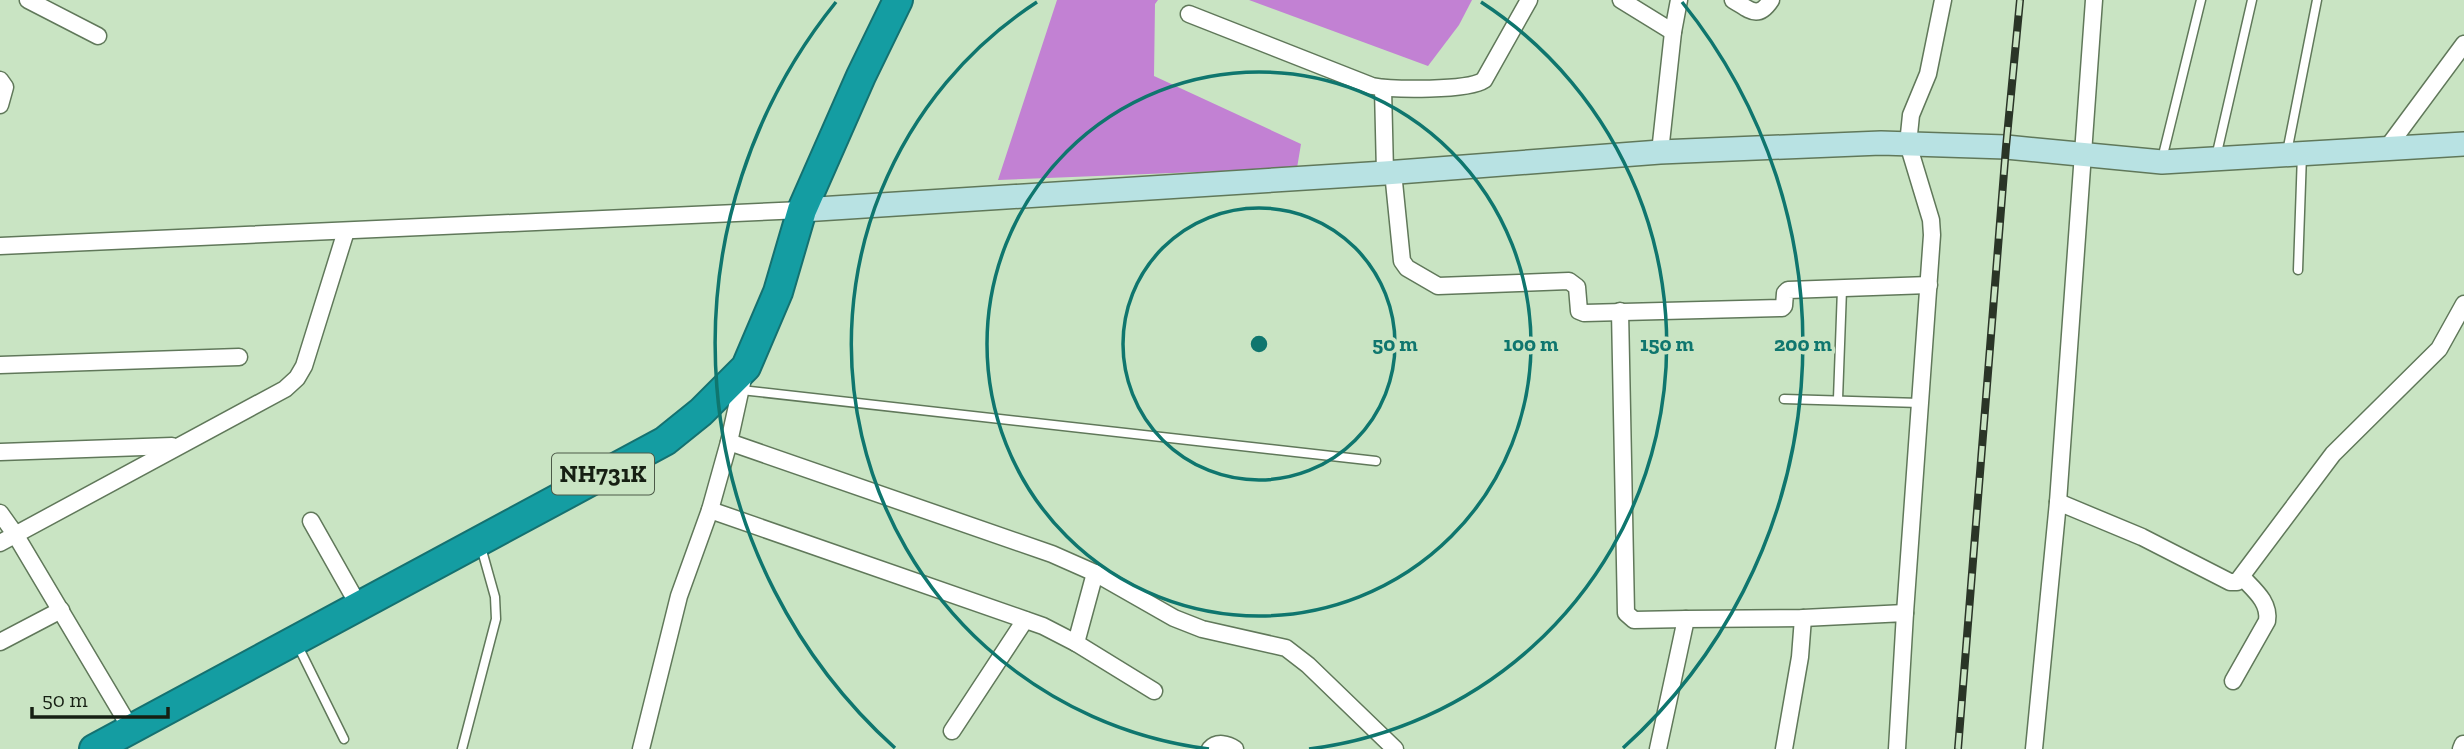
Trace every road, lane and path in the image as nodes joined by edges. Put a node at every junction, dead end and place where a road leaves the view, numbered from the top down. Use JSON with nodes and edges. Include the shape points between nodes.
{"nodes":[{"id":1,"x":29,"y":0,"type":"edge"},
{"id":2,"x":898,"y":0,"type":"edge"},
{"id":3,"x":1529,"y":0,"type":"edge"},
{"id":4,"x":1621,"y":0,"type":"edge"},
{"id":5,"x":1679,"y":0,"type":"edge"},
{"id":6,"x":1733,"y":0,"type":"edge"},
{"id":7,"x":1771,"y":0,"type":"edge"},
{"id":8,"x":1943,"y":0,"type":"edge"},
{"id":9,"x":2094,"y":0,"type":"edge"},
{"id":10,"x":2201,"y":0,"type":"edge"},
{"id":11,"x":2252,"y":0,"type":"edge"},
{"id":12,"x":2317,"y":0,"type":"edge"},
{"id":13,"x":1189,"y":14,"type":"dead end"},
{"id":14,"x":1673,"y":32,"type":"junction"},
{"id":15,"x":98,"y":36,"type":"dead end"},
{"id":16,"x":2464,"y":44,"type":"edge"},
{"id":17,"x":0,"y":80,"type":"edge"},
{"id":18,"x":1383,"y":88,"type":"junction"},
{"id":19,"x":0,"y":104,"type":"edge"},
{"id":20,"x":1908,"y":144,"type":"junction"},
{"id":21,"x":2464,"y":144,"type":"edge"},
{"id":22,"x":2387,"y":148,"type":"junction"},
{"id":23,"x":1660,"y":152,"type":"junction"},
{"id":24,"x":2083,"y":154,"type":"junction"},
{"id":25,"x":2294,"y":155,"type":"junction"},
{"id":26,"x":2215,"y":160,"type":"junction"},
{"id":27,"x":2162,"y":162,"type":"junction"},
{"id":28,"x":1389,"y":172,"type":"junction"},
{"id":29,"x":802,"y":211,"type":"junction"},
{"id":30,"x":346,"y":231,"type":"junction"},
{"id":31,"x":0,"y":246,"type":"edge"},
{"id":32,"x":2298,"y":270,"type":"dead end"},
{"id":33,"x":1929,"y":285,"type":"junction"},
{"id":34,"x":1842,"y":289,"type":"junction"},
{"id":35,"x":2464,"y":304,"type":"edge"},
{"id":36,"x":1620,"y":312,"type":"junction"},
{"id":37,"x":240,"y":357,"type":"dead end"},
{"id":38,"x":0,"y":365,"type":"edge"},
{"id":39,"x":743,"y":378,"type":"junction"},
{"id":40,"x":1784,"y":399,"type":"dead end"},
{"id":41,"x":1838,"y":399,"type":"junction"},
{"id":42,"x":1920,"y":402,"type":"junction"},
{"id":43,"x":729,"y":442,"type":"junction"},
{"id":44,"x":178,"y":446,"type":"junction"},
{"id":45,"x":0,"y":452,"type":"edge"},
{"id":46,"x":1376,"y":461,"type":"dead end"},
{"id":47,"x":2058,"y":502,"type":"junction"},
{"id":48,"x":710,"y":510,"type":"junction"},
{"id":49,"x":0,"y":513,"type":"edge"},
{"id":50,"x":311,"y":521,"type":"dead end"},
{"id":51,"x":15,"y":534,"type":"junction"},
{"id":52,"x":480,"y":540,"type":"junction"},
{"id":53,"x":0,"y":543,"type":"edge"},
{"id":54,"x":1095,"y":573,"type":"junction"},
{"id":55,"x":2242,"y":576,"type":"junction"},
{"id":56,"x":359,"y":606,"type":"junction"},
{"id":57,"x":61,"y":610,"type":"junction"},
{"id":58,"x":1905,"y":613,"type":"junction"},
{"id":59,"x":1803,"y":618,"type":"junction"},
{"id":60,"x":1686,"y":619,"type":"junction"},
{"id":61,"x":1025,"y":620,"type":"junction"},
{"id":62,"x":295,"y":640,"type":"junction"},
{"id":63,"x":0,"y":642,"type":"edge"},
{"id":64,"x":1076,"y":643,"type":"junction"},
{"id":65,"x":2233,"y":681,"type":"dead end"},
{"id":66,"x":1154,"y":691,"type":"dead end"},
{"id":67,"x":131,"y":729,"type":"junction"},
{"id":68,"x":952,"y":731,"type":"dead end"},
{"id":69,"x":344,"y":739,"type":"dead end"},
{"id":70,"x":2463,"y":744,"type":"edge"},
{"id":71,"x":94,"y":749,"type":"edge"},
{"id":72,"x":462,"y":749,"type":"edge"},
{"id":73,"x":641,"y":749,"type":"edge"},
{"id":74,"x":1210,"y":749,"type":"edge"},
{"id":75,"x":1236,"y":749,"type":"edge"},
{"id":76,"x":1395,"y":749,"type":"edge"},
{"id":77,"x":1658,"y":749,"type":"edge"},
{"id":78,"x":1784,"y":749,"type":"edge"},
{"id":79,"x":1897,"y":749,"type":"edge"},
{"id":80,"x":2035,"y":749,"type":"edge"},
{"id":81,"x":2460,"y":749,"type":"edge"}],
"edges":[{"from":1,"to":15,"type":"street"},
{"from":2,"to":29,"type":"highway","number":"NH731K"},
{"from":3,"to":18,"type":"street","via":[[1478,84]]},
{"from":4,"to":14,"type":"street"},
{"from":5,"to":14,"type":"street"},
{"from":6,"to":7,"type":"street","via":[[1758,12]]},
{"from":8,"to":20,"type":"street","via":[[1928,74],[1911,115]]},
{"from":9,"to":24,"type":"street"},
{"from":10,"to":27,"type":"lane"},
{"from":11,"to":26,"type":"lane"},
{"from":12,"to":25,"type":"lane"},
{"from":13,"to":18,"type":"street"},
{"from":14,"to":23,"type":"street"},
{"from":16,"to":22,"type":"street"},
{"from":17,"to":19,"type":"street","via":[[5,86]]},
{"from":18,"to":28,"type":"street"},
{"from":20,"to":23,"type":"street"},
{"from":20,"to":24,"type":"street"},
{"from":20,"to":33,"type":"street","via":[[1931,220]]},
{"from":21,"to":22,"type":"street"},
{"from":22,"to":25,"type":"street"},
{"from":23,"to":28,"type":"street"},
{"from":24,"to":27,"type":"street"},
{"from":24,"to":47,"type":"street"},
{"from":25,"to":26,"type":"street"},
{"from":25,"to":32,"type":"lane"},
{"from":26,"to":27,"type":"street"},
{"from":28,"to":29,"type":"street"},
{"from":28,"to":36,"type":"street","via":[[1402,261],[1433,284],[1569,281],[1577,287],[1579,311]]},
{"from":29,"to":30,"type":"street"},
{"from":29,"to":39,"type":"highway","number":"NH731K","via":[[778,292]]},
{"from":30,"to":31,"type":"street"},
{"from":30,"to":44,"type":"street","via":[[297,378],[285,389]]},
{"from":33,"to":34,"type":"street"},
{"from":33,"to":42,"type":"street"},
{"from":34,"to":36,"type":"street","via":[[1788,290],[1782,309]]},
{"from":34,"to":41,"type":"lane"},
{"from":35,"to":55,"type":"street","via":[[2440,349],[2333,454]]},
{"from":36,"to":60,"type":"street","via":[[1626,613],[1634,620]]},
{"from":37,"to":38,"type":"street"},
{"from":39,"to":43,"type":"street"},
{"from":39,"to":46,"type":"lane"},
{"from":39,"to":52,"type":"highway","number":"NH731K","via":[[665,440]]},
{"from":40,"to":41,"type":"lane"},
{"from":41,"to":42,"type":"lane"},
{"from":42,"to":58,"type":"street"},
{"from":43,"to":48,"type":"street"},
{"from":43,"to":54,"type":"street"},
{"from":44,"to":45,"type":"street"},
{"from":44,"to":51,"type":"street"},
{"from":47,"to":55,"type":"street","via":[[2132,532],[2230,582]]},
{"from":47,"to":80,"type":"street"},
{"from":48,"to":61,"type":"street"},
{"from":48,"to":73,"type":"street","via":[[679,596]]},
{"from":49,"to":51,"type":"street"},
{"from":50,"to":56,"type":"street"},
{"from":51,"to":53,"type":"street"},
{"from":51,"to":57,"type":"street"},
{"from":52,"to":56,"type":"highway","number":"NH731K"},
{"from":52,"to":72,"type":"lane","via":[[496,619]]},
{"from":54,"to":64,"type":"street"},
{"from":54,"to":76,"type":"street","via":[[1202,629],[1286,648]]},
{"from":55,"to":65,"type":"street","via":[[2269,611]]},
{"from":56,"to":62,"type":"highway","number":"NH731K"},
{"from":57,"to":63,"type":"street"},
{"from":57,"to":67,"type":"street"},
{"from":58,"to":59,"type":"street"},
{"from":58,"to":79,"type":"street"},
{"from":59,"to":60,"type":"street"},
{"from":59,"to":78,"type":"street"},
{"from":60,"to":77,"type":"street"},
{"from":61,"to":64,"type":"street"},
{"from":61,"to":68,"type":"street"},
{"from":62,"to":67,"type":"highway","number":"NH731K"},
{"from":62,"to":69,"type":"lane"},
{"from":64,"to":66,"type":"street"},
{"from":67,"to":71,"type":"highway","number":"NH731K"},
{"from":70,"to":81,"type":"street"},
{"from":74,"to":75,"type":"street","via":[[1224,744]]}]}
